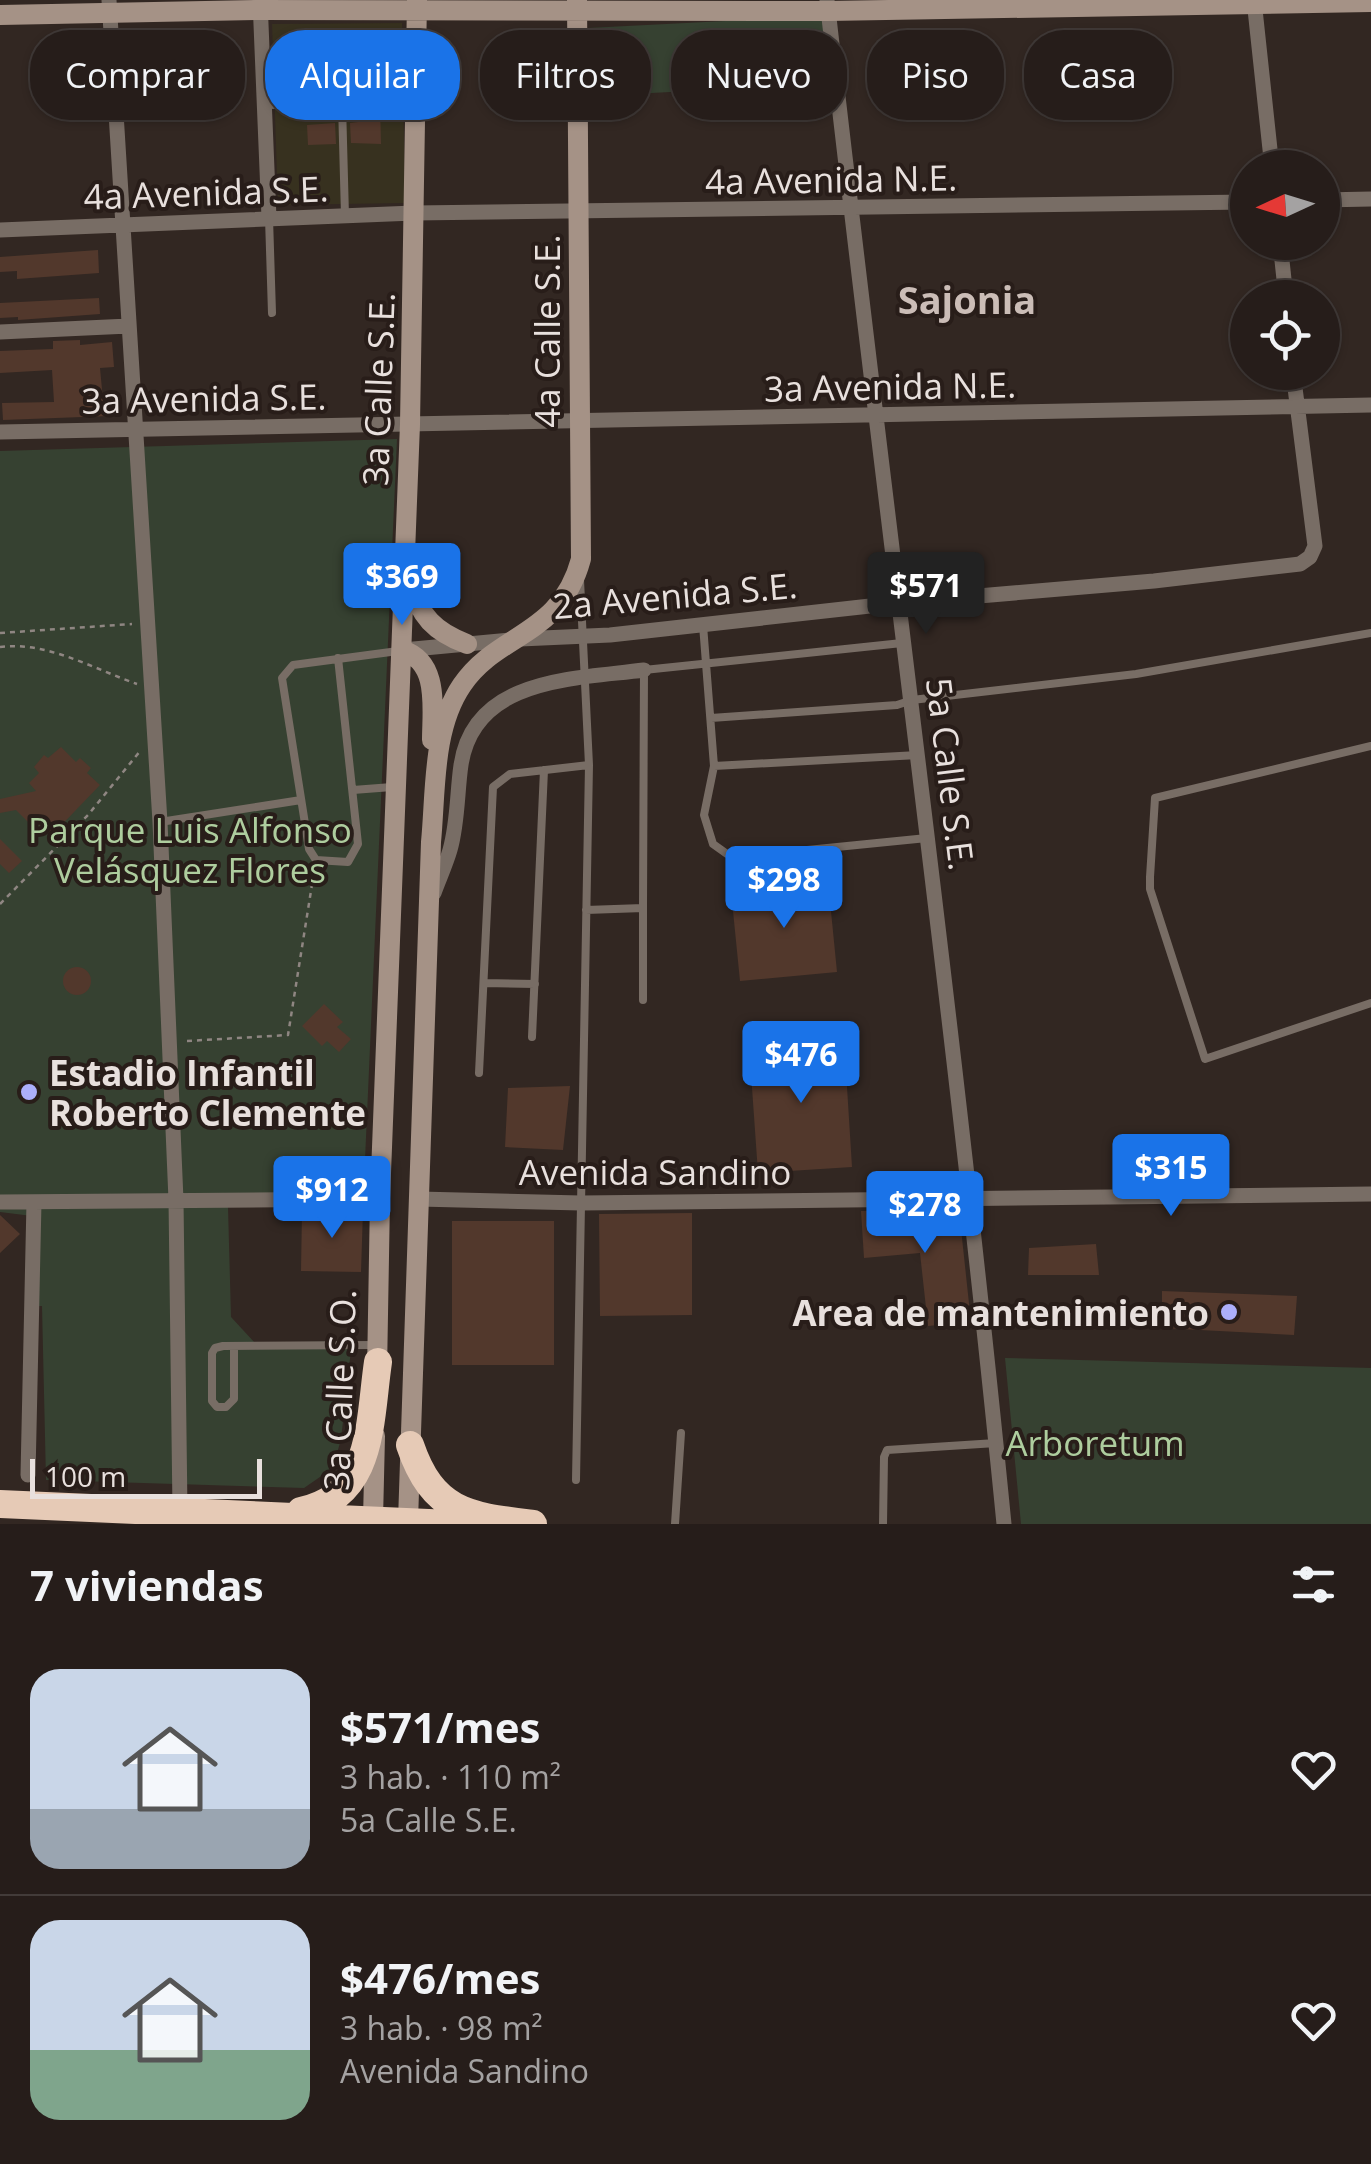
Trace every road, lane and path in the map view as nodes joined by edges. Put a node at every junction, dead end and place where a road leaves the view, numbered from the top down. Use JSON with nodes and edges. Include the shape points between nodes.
{"nodes":[{"id":1,"x":1255,"y":2,"type":"edge"},
{"id":2,"x":1371,"y":2,"type":"edge"},
{"id":3,"x":1118,"y":3,"type":"edge"},
{"id":4,"x":260,"y":5,"type":"edge"},
{"id":5,"x":576,"y":5,"type":"edge"},
{"id":6,"x":828,"y":5,"type":"edge"},
{"id":7,"x":109,"y":6,"type":"edge"},
{"id":8,"x":417,"y":6,"type":"edge"},
{"id":9,"x":0,"y":15,"type":"edge"},
{"id":10,"x":264,"y":105,"type":"junction"},
{"id":11,"x":1270,"y":150,"type":"edge"},
{"id":12,"x":1371,"y":199,"type":"edge"},
{"id":13,"x":1340,"y":200,"type":"edge"},
{"id":14,"x":1230,"y":202,"type":"edge"},
{"id":15,"x":853,"y":208,"type":"junction"},
{"id":16,"x":414,"y":213,"type":"junction"},
{"id":17,"x":578,"y":213,"type":"junction"},
{"id":18,"x":345,"y":216,"type":"junction"},
{"id":19,"x":269,"y":218,"type":"junction"},
{"id":20,"x":123,"y":225,"type":"junction"},
{"id":21,"x":0,"y":230,"type":"edge"},
{"id":22,"x":272,"y":314,"type":"dead end"},
{"id":23,"x":129,"y":326,"type":"junction"},
{"id":24,"x":0,"y":332,"type":"edge"},
{"id":25,"x":1295,"y":390,"type":"edge"},
{"id":26,"x":1371,"y":405,"type":"edge"},
{"id":27,"x":1297,"y":407,"type":"junction"},
{"id":28,"x":877,"y":417,"type":"junction"},
{"id":29,"x":580,"y":420,"type":"junction"},
{"id":30,"x":410,"y":424,"type":"junction"},
{"id":31,"x":136,"y":428,"type":"junction"},
{"id":32,"x":0,"y":432,"type":"edge"},
{"id":33,"x":405,"y":556,"type":"junction"},
{"id":34,"x":579,"y":566,"type":"junction"},
{"id":35,"x":897,"y":603,"type":"junction"},
{"id":36,"x":148,"y":622,"type":"junction"},
{"id":37,"x":704,"y":625,"type":"junction"},
{"id":38,"x":0,"y":633,"type":"edge"},
{"id":39,"x":1371,"y":633,"type":"edge"},
{"id":40,"x":584,"y":636,"type":"junction"},
{"id":41,"x":520,"y":639,"type":"junction"},
{"id":42,"x":904,"y":643,"type":"junction"},
{"id":43,"x":468,"y":644,"type":"junction"},
{"id":44,"x":0,"y":648,"type":"edge"},
{"id":45,"x":402,"y":650,"type":"junction"},
{"id":46,"x":338,"y":658,"type":"junction"},
{"id":47,"x":707,"y":661,"type":"junction"},
{"id":48,"x":644,"y":670,"type":"junction"},
{"id":49,"x":1136,"y":674,"type":"junction"},
{"id":50,"x":586,"y":677,"type":"junction"},
{"id":51,"x":153,"y":684,"type":"junction"},
{"id":52,"x":1138,"y":686,"type":"dead end"},
{"id":53,"x":912,"y":700,"type":"junction"},
{"id":54,"x":711,"y":718,"type":"junction"},
{"id":55,"x":155,"y":732,"type":"junction"},
{"id":56,"x":1371,"y":746,"type":"edge"},
{"id":57,"x":918,"y":754,"type":"junction"},
{"id":58,"x":589,"y":765,"type":"junction"},
{"id":59,"x":714,"y":766,"type":"junction"},
{"id":60,"x":544,"y":770,"type":"junction"},
{"id":61,"x":396,"y":787,"type":"junction"},
{"id":62,"x":353,"y":790,"type":"junction"},
{"id":63,"x":301,"y":800,"type":"junction"},
{"id":64,"x":160,"y":822,"type":"junction"},
{"id":65,"x":928,"y":838,"type":"junction"},
{"id":66,"x":431,"y":842,"type":"junction"},
{"id":67,"x":316,"y":860,"type":"junction"},
{"id":68,"x":0,"y":904,"type":"edge"},
{"id":69,"x":429,"y":906,"type":"junction"},
{"id":70,"x":644,"y":908,"type":"junction"},
{"id":71,"x":586,"y":910,"type":"junction"},
{"id":72,"x":484,"y":982,"type":"junction"},
{"id":73,"x":534,"y":984,"type":"junction"},
{"id":74,"x":643,"y":1000,"type":"dead end"},
{"id":75,"x":1371,"y":1003,"type":"edge"},
{"id":76,"x":532,"y":1036,"type":"dead end"},
{"id":77,"x":170,"y":1042,"type":"junction"},
{"id":78,"x":480,"y":1072,"type":"dead end"},
{"id":79,"x":1371,"y":1194,"type":"edge"},
{"id":80,"x":971,"y":1198,"type":"junction"},
{"id":81,"x":372,"y":1199,"type":"junction"},
{"id":82,"x":419,"y":1199,"type":"junction"},
{"id":83,"x":176,"y":1200,"type":"junction"},
{"id":84,"x":0,"y":1202,"type":"edge"},
{"id":85,"x":34,"y":1202,"type":"junction"},
{"id":86,"x":581,"y":1203,"type":"junction"},
{"id":87,"x":234,"y":1346,"type":"junction"},
{"id":88,"x":378,"y":1354,"type":"junction"},
{"id":89,"x":681,"y":1434,"type":"dead end"},
{"id":90,"x":996,"y":1443,"type":"junction"},
{"id":91,"x":410,"y":1445,"type":"junction"},
{"id":92,"x":28,"y":1474,"type":"dead end"},
{"id":93,"x":576,"y":1480,"type":"dead end"},
{"id":94,"x":0,"y":1504,"type":"edge"},
{"id":95,"x":180,"y":1510,"type":"junction"},
{"id":96,"x":276,"y":1515,"type":"junction"},
{"id":97,"x":373,"y":1522,"type":"edge"},
{"id":98,"x":408,"y":1523,"type":"edge"},
{"id":99,"x":451,"y":1524,"type":"edge"},
{"id":100,"x":534,"y":1524,"type":"edge"},
{"id":101,"x":675,"y":1524,"type":"edge"},
{"id":102,"x":883,"y":1524,"type":"edge"},
{"id":103,"x":1004,"y":1524,"type":"edge"}],
"edges":[{"from":1,"to":2,"type":"street"},
{"from":1,"to":3,"type":"street"},
{"from":1,"to":11,"type":"street"},
{"from":3,"to":6,"type":"street"},
{"from":4,"to":7,"type":"street"},
{"from":4,"to":8,"type":"street"},
{"from":4,"to":10,"type":"street"},
{"from":5,"to":6,"type":"street"},
{"from":5,"to":8,"type":"street"},
{"from":5,"to":17,"type":"street","name":"4a Calle S.E."},
{"from":6,"to":15,"type":"street","name":"5a Calle S.E."},
{"from":7,"to":9,"type":"street"},
{"from":7,"to":20,"type":"street"},
{"from":8,"to":16,"type":"street","name":"3a Calle S.E."},
{"from":10,"to":18,"type":"lane","via":[[342,104]]},
{"from":10,"to":19,"type":"street"},
{"from":12,"to":13,"type":"street"},
{"from":14,"to":15,"type":"street","name":"4a Avenida N.E."},
{"from":15,"to":17,"type":"street","name":"4a Avenida N.E."},
{"from":15,"to":28,"type":"street","name":"5a Calle S.E."},
{"from":16,"to":17,"type":"street","name":"4a Avenida N.E."},
{"from":16,"to":18,"type":"street","name":"4a Avenida S.E."},
{"from":16,"to":30,"type":"street","name":"3a Calle S.E."},
{"from":17,"to":29,"type":"street","name":"4a Calle S.E."},
{"from":18,"to":19,"type":"street","name":"4a Avenida S.E."},
{"from":19,"to":20,"type":"street","name":"4a Avenida S.E."},
{"from":19,"to":22,"type":"lane"},
{"from":20,"to":21,"type":"street","name":"4a Avenida S.E."},
{"from":20,"to":23,"type":"street"},
{"from":23,"to":24,"type":"street"},
{"from":23,"to":31,"type":"street"},
{"from":25,"to":27,"type":"street"},
{"from":26,"to":27,"type":"street","name":"3a Avenida N.E."},
{"from":27,"to":28,"type":"street","name":"3a Avenida N.E."},
{"from":27,"to":35,"type":"street","name":"2a Avenida S.E.","via":[[1315,546],[1300,564]]},
{"from":28,"to":29,"type":"street","name":"3a Avenida N.E."},
{"from":28,"to":35,"type":"street","name":"5a Calle S.E."},
{"from":29,"to":30,"type":"street","name":"3a Avenida N.E."},
{"from":29,"to":34,"type":"street","name":"4a Calle S.E."},
{"from":30,"to":31,"type":"street","name":"3a Avenida S.E."},
{"from":30,"to":33,"type":"street","name":"3a Calle S.E."},
{"from":31,"to":32,"type":"street","name":"3a Avenida S.E."},
{"from":31,"to":36,"type":"street"},
{"from":33,"to":43,"type":"street","via":[[425,618]]},
{"from":33,"to":45,"type":"street","name":"3a Calle S.E."},
{"from":34,"to":40,"type":"lane"},
{"from":34,"to":41,"type":"street","via":[[562,600]]},
{"from":35,"to":37,"type":"street","name":"2a Avenida S.E."},
{"from":35,"to":42,"type":"street","name":"5a Calle S.E."},
{"from":36,"to":38,"type":"path"},
{"from":36,"to":51,"type":"street"},
{"from":37,"to":40,"type":"street","name":"2a Avenida S.E."},
{"from":37,"to":47,"type":"lane"},
{"from":39,"to":49,"type":"lane"},
{"from":40,"to":41,"type":"street","name":"2a Avenida S.E."},
{"from":40,"to":50,"type":"lane"},
{"from":41,"to":43,"type":"street","name":"2a Avenida S.E."},
{"from":41,"to":66,"type":"street","via":[[482,663],[453,700],[441,739]]},
{"from":42,"to":47,"type":"lane"},
{"from":42,"to":53,"type":"street","name":"5a Calle S.E."},
{"from":43,"to":45,"type":"street","name":"2a Avenida S.E."},
{"from":44,"to":51,"type":"path","via":[[30,648]]},
{"from":45,"to":46,"type":"lane"},
{"from":45,"to":61,"type":"street","name":"3a Calle S.E."},
{"from":45,"to":66,"type":"street","via":[[422,662],[432,688]]},
{"from":46,"to":62,"type":"lane"},
{"from":46,"to":63,"type":"lane","via":[[293,665],[282,678]]},
{"from":47,"to":48,"type":"lane"},
{"from":47,"to":54,"type":"lane"},
{"from":48,"to":50,"type":"street"},
{"from":48,"to":70,"type":"lane"},
{"from":49,"to":52,"type":"lane"},
{"from":49,"to":53,"type":"lane"},
{"from":50,"to":58,"type":"lane"},
{"from":50,"to":69,"type":"street","via":[[520,690],[475,726],[461,763],[451,849]]},
{"from":51,"to":55,"type":"street"},
{"from":53,"to":54,"type":"lane"},
{"from":53,"to":57,"type":"street","name":"5a Calle S.E."},
{"from":54,"to":59,"type":"lane"},
{"from":55,"to":64,"type":"street"},
{"from":55,"to":68,"type":"path","via":[[88,815]]},
{"from":56,"to":75,"type":"lane","via":[[1155,798],[1150,889],[1205,1059]]},
{"from":57,"to":59,"type":"lane"},
{"from":57,"to":65,"type":"street","name":"5a Calle S.E."},
{"from":58,"to":60,"type":"lane"},
{"from":58,"to":71,"type":"lane"},
{"from":59,"to":65,"type":"lane","via":[[704,815],[713,844],[727,854]]},
{"from":60,"to":72,"type":"lane","via":[[510,774],[493,787]]},
{"from":60,"to":73,"type":"lane"},
{"from":61,"to":62,"type":"lane"},
{"from":61,"to":81,"type":"street","name":"3a Calle S.E."},
{"from":62,"to":67,"type":"lane","via":[[354,857],[331,864]]},
{"from":63,"to":64,"type":"lane"},
{"from":63,"to":67,"type":"lane"},
{"from":64,"to":77,"type":"street"},
{"from":65,"to":80,"type":"street","name":"5a Calle S.E."},
{"from":66,"to":69,"type":"street"},
{"from":67,"to":77,"type":"path","via":[[288,1035]]},
{"from":69,"to":82,"type":"street"},
{"from":70,"to":71,"type":"lane"},
{"from":70,"to":74,"type":"lane"},
{"from":71,"to":86,"type":"lane"},
{"from":72,"to":73,"type":"lane"},
{"from":72,"to":78,"type":"lane"},
{"from":73,"to":76,"type":"lane"},
{"from":77,"to":83,"type":"street"},
{"from":79,"to":80,"type":"street","name":"Avenida Sandino"},
{"from":80,"to":86,"type":"street","name":"Avenida Sandino"},
{"from":80,"to":90,"type":"street","name":"5a Calle S.E."},
{"from":81,"to":83,"type":"street"},
{"from":81,"to":88,"type":"street","name":"3a Calle S.O."},
{"from":82,"to":86,"type":"street","name":"Avenida Sandino"},
{"from":82,"to":91,"type":"street","name":"3a Calle S.O."},
{"from":83,"to":85,"type":"street"},
{"from":83,"to":95,"type":"street"},
{"from":84,"to":85,"type":"street"},
{"from":85,"to":92,"type":"street"},
{"from":86,"to":93,"type":"lane"},
{"from":87,"to":87,"type":"lane","via":[[212,1350],[212,1401],[218,1407],[234,1399]]},
{"from":87,"to":88,"type":"lane"},
{"from":88,"to":96,"type":"highway","via":[[364,1448],[348,1488],[324,1504]]},
{"from":88,"to":97,"type":"street","name":"3a Calle S.O."},
{"from":89,"to":101,"type":"lane"},
{"from":90,"to":102,"type":"lane","via":[[888,1450]]},
{"from":90,"to":103,"type":"street","name":"5a Calle S.E."},
{"from":91,"to":98,"type":"street","name":"3a Calle S.O."},
{"from":91,"to":100,"type":"highway","via":[[448,1504],[472,1515]]},
{"from":94,"to":95,"type":"highway"},
{"from":95,"to":96,"type":"highway"},
{"from":96,"to":97,"type":"highway"},
{"from":97,"to":98,"type":"highway"},
{"from":98,"to":99,"type":"highway"}]}
